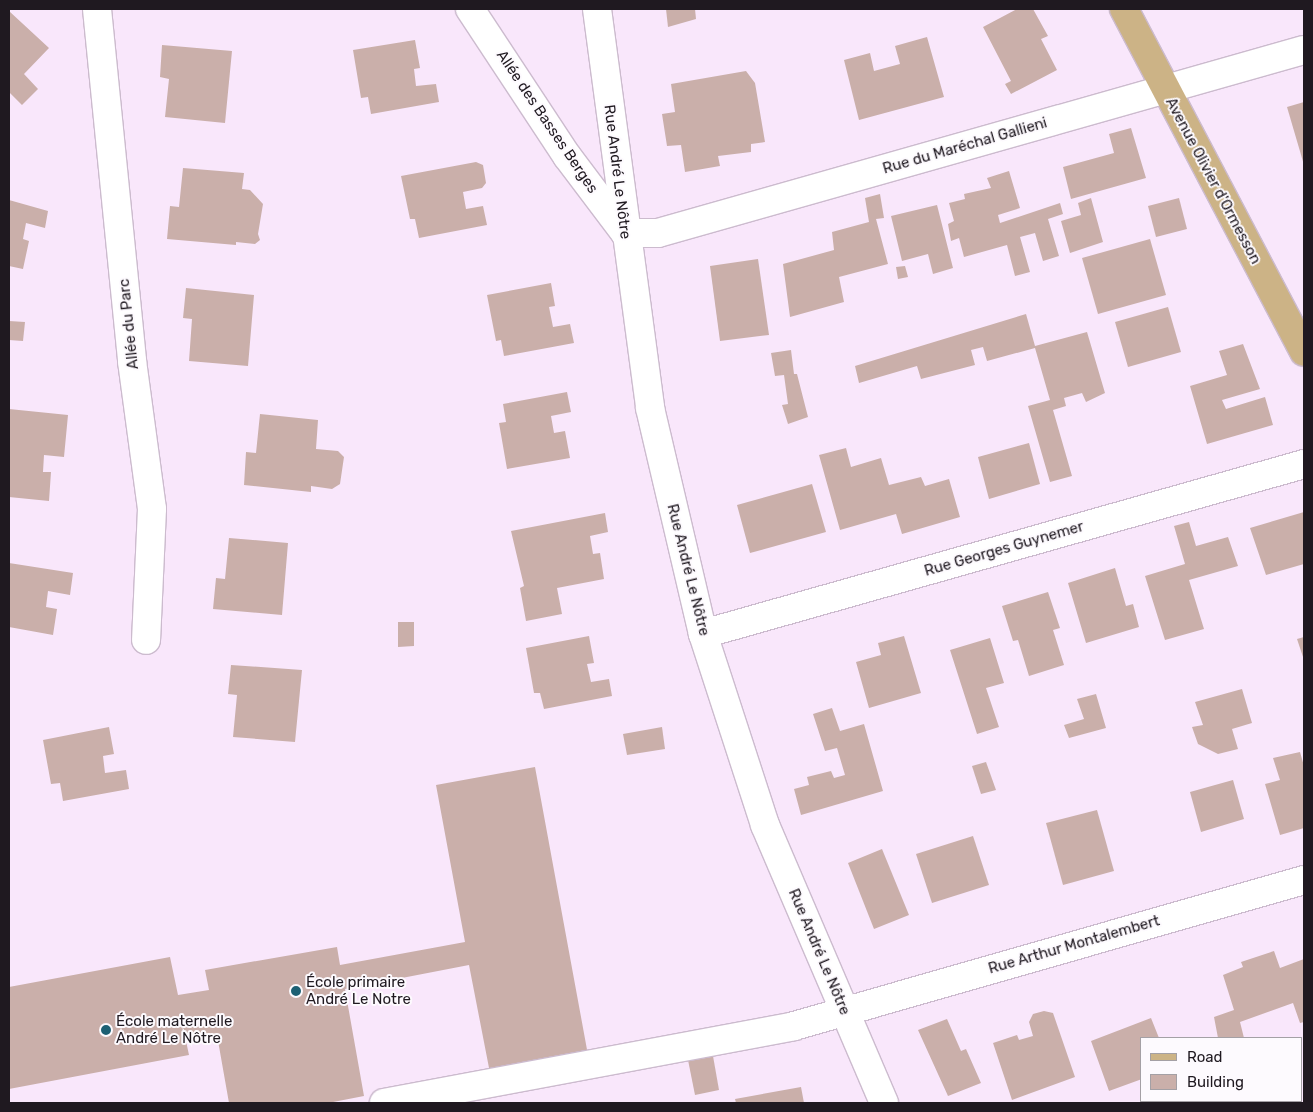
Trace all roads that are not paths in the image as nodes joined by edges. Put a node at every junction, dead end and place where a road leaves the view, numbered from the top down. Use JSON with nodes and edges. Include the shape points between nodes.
{"nodes":[{"id":1,"x":97,"y":9,"type":"edge"},
{"id":2,"x":470,"y":9,"type":"edge"},
{"id":3,"x":597,"y":9,"type":"edge"},
{"id":4,"x":1124,"y":9,"type":"edge"},
{"id":5,"x":1304,"y":50,"type":"edge"},
{"id":6,"x":1164,"y":90,"type":"junction"},
{"id":7,"x":625,"y":233,"type":"junction"},
{"id":8,"x":1304,"y":352,"type":"edge"},
{"id":9,"x":1304,"y":464,"type":"edge"},
{"id":10,"x":703,"y":634,"type":"junction"},
{"id":11,"x":146,"y":640,"type":"dead end"},
{"id":12,"x":1304,"y":880,"type":"edge"},
{"id":13,"x":844,"y":1010,"type":"junction"},
{"id":14,"x":384,"y":1103,"type":"edge"},
{"id":15,"x":884,"y":1103,"type":"edge"}],
"edges":[{"from":1,"to":11,"type":"street","name":"Allée du Parc","via":[[132,361],[152,509]]},
{"from":2,"to":7,"type":"street","name":"Allée des Basses Berges","via":[[567,156]]},
{"from":3,"to":7,"type":"street","name":"Rue André Le Nôtre"},
{"from":4,"to":6,"type":"main road","name":"Avenue Olivier d'Ormesson"},
{"from":5,"to":6,"type":"street","name":"Rue du Maréchal Gallieni"},
{"from":6,"to":7,"type":"street","name":"Rue du Maréchal Gallieni","via":[[658,233]]},
{"from":6,"to":8,"type":"main road","name":"Avenue Olivier d'Ormesson"},
{"from":7,"to":10,"type":"street","name":"Rue André Le Nôtre","via":[[650,408]]},
{"from":9,"to":10,"type":"street","name":"Rue Georges Guynemer"},
{"from":10,"to":13,"type":"street","name":"Rue André Le Nôtre","via":[[765,825]]},
{"from":12,"to":13,"type":"street","name":"Rue Arthur Montalembert"},
{"from":13,"to":14,"type":"street","name":"Rue Arthur Montalembert","via":[[794,1026]]},
{"from":13,"to":15,"type":"street","name":"Rue André Le Nôtre"}]}
